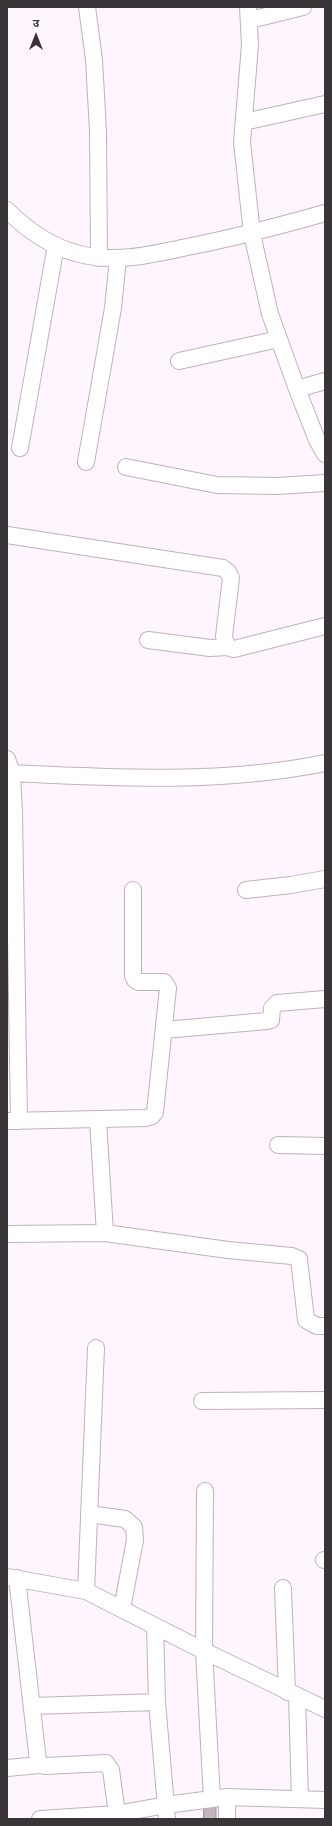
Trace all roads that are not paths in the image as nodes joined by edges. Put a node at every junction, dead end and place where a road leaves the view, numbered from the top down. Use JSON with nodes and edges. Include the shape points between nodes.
{"nodes":[{"id":1,"x":87,"y":7,"type":"edge"},
{"id":2,"x":303,"y":7,"type":"edge"},
{"id":3,"x":249,"y":14,"type":"edge"},
{"id":4,"x":325,"y":104,"type":"edge"},
{"id":5,"x":244,"y":122,"type":"junction"},
{"id":6,"x":7,"y":210,"type":"edge"},
{"id":7,"x":325,"y":213,"type":"edge"},
{"id":8,"x":252,"y":234,"type":"junction"},
{"id":9,"x":56,"y":245,"type":"junction"},
{"id":10,"x":98,"y":258,"type":"junction"},
{"id":11,"x":118,"y":258,"type":"junction"},
{"id":12,"x":279,"y":339,"type":"junction"},
{"id":13,"x":179,"y":361,"type":"dead end"},
{"id":14,"x":325,"y":381,"type":"edge"},
{"id":15,"x":297,"y":389,"type":"junction"},
{"id":16,"x":321,"y":439,"type":"edge"},
{"id":17,"x":20,"y":448,"type":"dead end"},
{"id":18,"x":325,"y":454,"type":"edge"},
{"id":19,"x":86,"y":462,"type":"dead end"},
{"id":20,"x":126,"y":467,"type":"dead end"},
{"id":21,"x":325,"y":482,"type":"edge"},
{"id":22,"x":7,"y":535,"type":"edge"},
{"id":23,"x":325,"y":626,"type":"edge"},
{"id":24,"x":148,"y":640,"type":"dead end"},
{"id":25,"x":227,"y":647,"type":"junction"},
{"id":26,"x":325,"y":763,"type":"edge"},
{"id":27,"x":10,"y":766,"type":"edge"},
{"id":28,"x":325,"y":879,"type":"edge"},
{"id":29,"x":133,"y":890,"type":"dead end"},
{"id":30,"x":246,"y":890,"type":"dead end"},
{"id":31,"x":325,"y":999,"type":"edge"},
{"id":32,"x":164,"y":1030,"type":"junction"},
{"id":33,"x":98,"y":1120,"type":"junction"},
{"id":34,"x":13,"y":1121,"type":"edge"},
{"id":35,"x":278,"y":1145,"type":"dead end"},
{"id":36,"x":325,"y":1146,"type":"edge"},
{"id":37,"x":105,"y":1233,"type":"junction"},
{"id":38,"x":7,"y":1234,"type":"edge"},
{"id":39,"x":325,"y":1326,"type":"edge"},
{"id":40,"x":96,"y":1348,"type":"dead end"},
{"id":41,"x":325,"y":1400,"type":"edge"},
{"id":42,"x":202,"y":1401,"type":"dead end"},
{"id":43,"x":205,"y":1492,"type":"dead end"},
{"id":44,"x":89,"y":1514,"type":"junction"},
{"id":45,"x":12,"y":1578,"type":"edge"},
{"id":46,"x":283,"y":1588,"type":"dead end"},
{"id":47,"x":86,"y":1591,"type":"junction"},
{"id":48,"x":122,"y":1609,"type":"junction"},
{"id":49,"x":156,"y":1626,"type":"junction"},
{"id":50,"x":204,"y":1651,"type":"junction"},
{"id":51,"x":292,"y":1694,"type":"junction"},
{"id":52,"x":157,"y":1702,"type":"junction"},
{"id":53,"x":32,"y":1706,"type":"junction"},
{"id":54,"x":325,"y":1709,"type":"edge"},
{"id":55,"x":40,"y":1765,"type":"junction"},
{"id":56,"x":7,"y":1768,"type":"edge"},
{"id":57,"x":219,"y":1798,"type":"junction"},
{"id":58,"x":300,"y":1799,"type":"junction"},
{"id":59,"x":325,"y":1800,"type":"edge"},
{"id":60,"x":167,"y":1812,"type":"edge"},
{"id":61,"x":117,"y":1814,"type":"junction"},
{"id":62,"x":40,"y":1819,"type":"edge"},
{"id":63,"x":227,"y":1819,"type":"edge"}],
"edges":[{"from":1,"to":10,"type":"street","via":[[94,60],[98,131]]},
{"from":2,"to":3,"type":"street"},
{"from":3,"to":5,"type":"street","via":[[250,45]]},
{"from":4,"to":5,"type":"street"},
{"from":5,"to":8,"type":"street","via":[[242,142]]},
{"from":6,"to":9,"type":"street","via":[[21,224]]},
{"from":7,"to":8,"type":"street"},
{"from":8,"to":11,"type":"street","via":[[156,254]]},
{"from":8,"to":12,"type":"street","via":[[270,314]]},
{"from":9,"to":10,"type":"street","via":[[75,253]]},
{"from":9,"to":17,"type":"street"},
{"from":10,"to":11,"type":"street"},
{"from":11,"to":19,"type":"street","via":[[113,308]]},
{"from":12,"to":13,"type":"street"},
{"from":12,"to":15,"type":"street"},
{"from":14,"to":15,"type":"street"},
{"from":15,"to":16,"type":"street"},
{"from":16,"to":18,"type":"street"},
{"from":20,"to":21,"type":"street","via":[[216,485],[277,486]]},
{"from":22,"to":25,"type":"street","via":[[223,568],[231,578],[224,636]]},
{"from":23,"to":25,"type":"street","via":[[234,649]]},
{"from":24,"to":25,"type":"street","via":[[210,648]]},
{"from":26,"to":27,"type":"street","via":[[263,773],[207,777],[83,776]]},
{"from":27,"to":34,"type":"street"},
{"from":28,"to":30,"type":"street"},
{"from":29,"to":32,"type":"street","via":[[133,976],[134,980],[139,982],[167,984]]},
{"from":31,"to":32,"type":"street","via":[[277,1003],[272,1008],[271,1020],[267,1021]]},
{"from":32,"to":33,"type":"street","via":[[155,1112],[146,1118]]},
{"from":33,"to":34,"type":"street"},
{"from":33,"to":37,"type":"street"},
{"from":35,"to":36,"type":"street"},
{"from":37,"to":38,"type":"street"},
{"from":37,"to":39,"type":"street","via":[[292,1256],[298,1259],[301,1269],[306,1320],[317,1326]]},
{"from":40,"to":44,"type":"street"},
{"from":41,"to":42,"type":"street"},
{"from":43,"to":50,"type":"street"},
{"from":44,"to":47,"type":"street"},
{"from":44,"to":48,"type":"street","via":[[124,1519],[134,1527],[135,1540]]},
{"from":45,"to":47,"type":"street"},
{"from":45,"to":53,"type":"street"},
{"from":46,"to":51,"type":"street"},
{"from":47,"to":48,"type":"street"},
{"from":48,"to":49,"type":"street"},
{"from":49,"to":50,"type":"street"},
{"from":49,"to":52,"type":"street"},
{"from":50,"to":51,"type":"street"},
{"from":50,"to":57,"type":"street"},
{"from":51,"to":54,"type":"street"},
{"from":51,"to":58,"type":"street"},
{"from":52,"to":53,"type":"street"},
{"from":52,"to":60,"type":"street"},
{"from":53,"to":55,"type":"street"},
{"from":55,"to":56,"type":"street"},
{"from":55,"to":61,"type":"street","via":[[106,1763],[111,1770]]},
{"from":57,"to":58,"type":"street"},
{"from":57,"to":60,"type":"street"},
{"from":57,"to":63,"type":"street"},
{"from":58,"to":59,"type":"street"},
{"from":60,"to":61,"type":"street"},
{"from":61,"to":62,"type":"street"}]}
